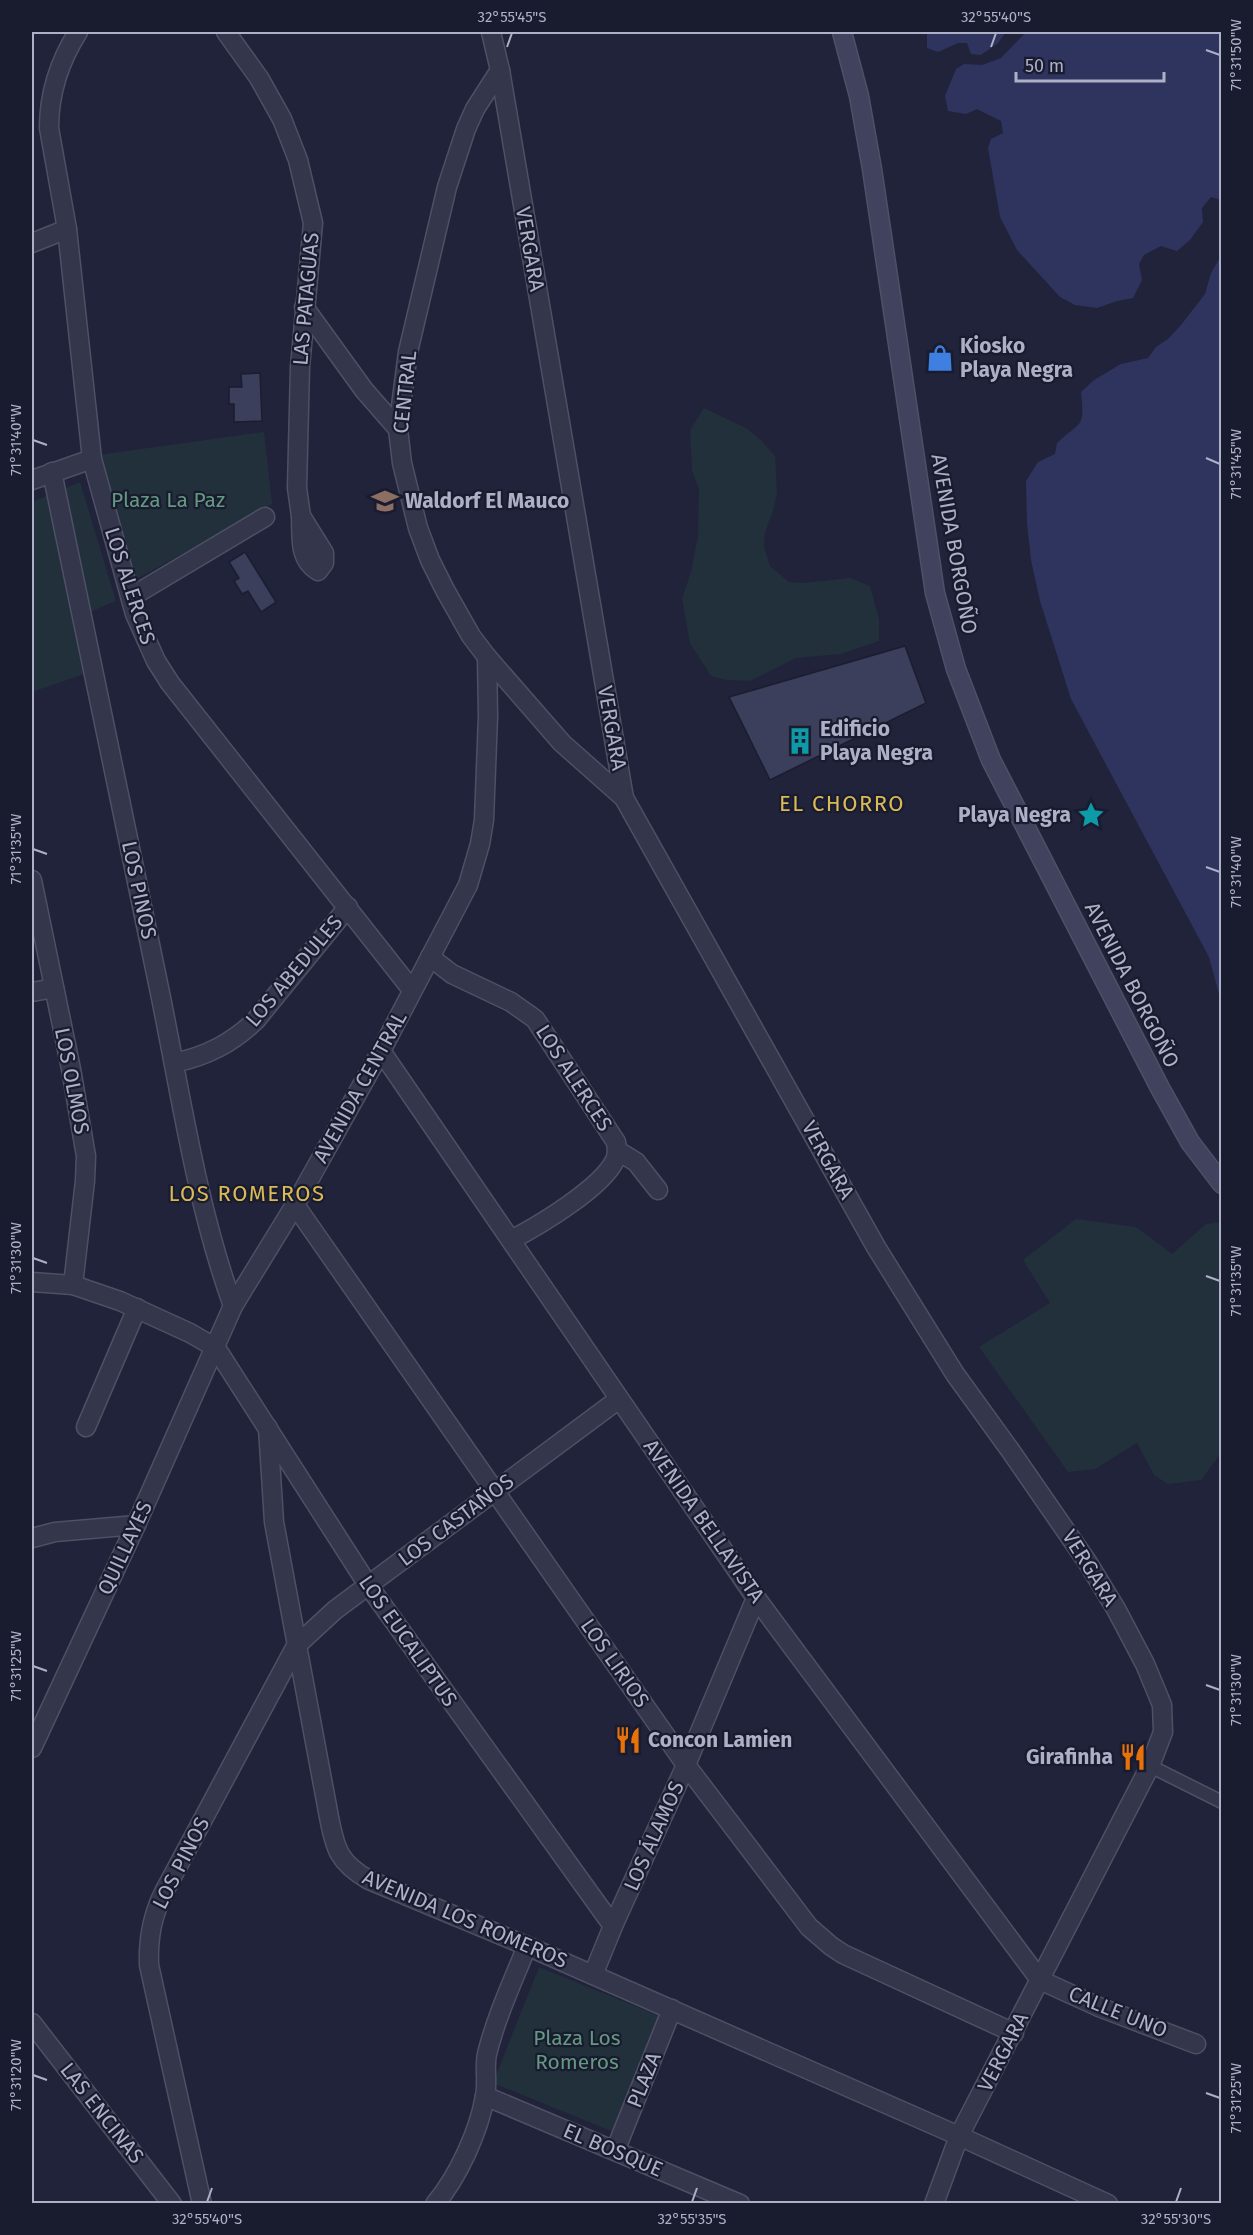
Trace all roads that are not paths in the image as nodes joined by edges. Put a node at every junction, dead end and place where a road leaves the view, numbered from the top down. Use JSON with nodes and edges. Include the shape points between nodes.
{"nodes":[{"id":1,"x":78,"y":32,"type":"edge"},
{"id":2,"x":226,"y":32,"type":"edge"},
{"id":3,"x":491,"y":32,"type":"edge"},
{"id":4,"x":842,"y":32,"type":"edge"},
{"id":5,"x":500,"y":70,"type":"junction"},
{"id":6,"x":67,"y":229,"type":"junction"},
{"id":7,"x":32,"y":243,"type":"edge"},
{"id":8,"x":304,"y":307,"type":"junction"},
{"id":9,"x":398,"y":429,"type":"junction"},
{"id":10,"x":92,"y":459,"type":"junction"},
{"id":11,"x":52,"y":472,"type":"junction"},
{"id":12,"x":32,"y":480,"type":"edge"},
{"id":13,"x":301,"y":516,"type":"dead end"},
{"id":14,"x":265,"y":517,"type":"dead end"},
{"id":15,"x":131,"y":597,"type":"junction"},
{"id":16,"x":487,"y":657,"type":"junction"},
{"id":17,"x":624,"y":798,"type":"junction"},
{"id":18,"x":32,"y":880,"type":"edge"},
{"id":19,"x":348,"y":907,"type":"junction"},
{"id":20,"x":430,"y":957,"type":"junction"},
{"id":21,"x":54,"y":988,"type":"junction"},
{"id":22,"x":412,"y":990,"type":"junction"},
{"id":23,"x":32,"y":992,"type":"edge"},
{"id":24,"x":381,"y":1052,"type":"junction"},
{"id":25,"x":174,"y":1063,"type":"junction"},
{"id":26,"x":618,"y":1150,"type":"junction"},
{"id":27,"x":1221,"y":1184,"type":"edge"},
{"id":28,"x":658,"y":1190,"type":"dead end"},
{"id":29,"x":295,"y":1205,"type":"junction"},
{"id":30,"x":511,"y":1240,"type":"junction"},
{"id":31,"x":32,"y":1282,"type":"edge"},
{"id":32,"x":73,"y":1285,"type":"junction"},
{"id":33,"x":233,"y":1306,"type":"junction"},
{"id":34,"x":137,"y":1308,"type":"junction"},
{"id":35,"x":216,"y":1347,"type":"junction"},
{"id":36,"x":619,"y":1399,"type":"junction"},
{"id":37,"x":86,"y":1427,"type":"dead end"},
{"id":38,"x":268,"y":1428,"type":"junction"},
{"id":39,"x":494,"y":1492,"type":"junction"},
{"id":40,"x":136,"y":1525,"type":"junction"},
{"id":41,"x":32,"y":1538,"type":"edge"},
{"id":42,"x":368,"y":1586,"type":"junction"},
{"id":43,"x":756,"y":1598,"type":"junction"},
{"id":44,"x":296,"y":1646,"type":"junction"},
{"id":45,"x":32,"y":1748,"type":"edge"},
{"id":46,"x":686,"y":1765,"type":"junction"},
{"id":47,"x":1150,"y":1766,"type":"junction"},
{"id":48,"x":1221,"y":1802,"type":"edge"},
{"id":49,"x":613,"y":1926,"type":"junction"},
{"id":50,"x":527,"y":1946,"type":"junction"},
{"id":51,"x":593,"y":1975,"type":"junction"},
{"id":52,"x":1040,"y":1980,"type":"junction"},
{"id":53,"x":672,"y":2009,"type":"junction"},
{"id":54,"x":32,"y":2023,"type":"edge"},
{"id":55,"x":1014,"y":2032,"type":"junction"},
{"id":56,"x":1196,"y":2044,"type":"dead end"},
{"id":57,"x":485,"y":2096,"type":"junction"},
{"id":58,"x":959,"y":2136,"type":"junction"},
{"id":59,"x":615,"y":2151,"type":"junction"},
{"id":60,"x":172,"y":2204,"type":"edge"},
{"id":61,"x":202,"y":2204,"type":"edge"},
{"id":62,"x":435,"y":2204,"type":"edge"},
{"id":63,"x":740,"y":2204,"type":"edge"},
{"id":64,"x":934,"y":2204,"type":"edge"},
{"id":65,"x":1108,"y":2204,"type":"edge"}],
"edges":[{"from":1,"to":6,"type":"street","name":"LOS ALERCES","via":[[60,65],[49,111]]},
{"from":2,"to":8,"type":"street","name":"LAS PATAGUAS","via":[[259,78],[282,119],[298,160],[313,223]]},
{"from":3,"to":5,"type":"street","name":"VERGARA"},
{"from":4,"to":27,"type":"main road","name":"AVENIDA BORGOÑO","via":[[872,169],[935,593],[956,669],[1002,781],[1160,1088],[1190,1142]]},
{"from":5,"to":9,"type":"street","name":"CENTRAL","via":[[476,109],[455,158],[408,352]]},
{"from":5,"to":17,"type":"street","name":"VERGARA"},
{"from":6,"to":7,"type":"street"},
{"from":6,"to":10,"type":"street","name":"LOS ALERCES"},
{"from":8,"to":9,"type":"street","via":[[364,390]]},
{"from":8,"to":13,"type":"street","name":"LAS PATAGUAS","via":[[297,488]]},
{"from":9,"to":16,"type":"street","name":"CENTRAL","via":[[409,496],[430,560],[457,613]]},
{"from":10,"to":11,"type":"street"},
{"from":10,"to":15,"type":"street","name":"LOS ALERCES"},
{"from":11,"to":12,"type":"street"},
{"from":11,"to":25,"type":"street","name":"LOS PINOS"},
{"from":14,"to":15,"type":"street"},
{"from":15,"to":19,"type":"street","name":"LOS ALERCES","via":[[145,638],[170,683]]},
{"from":16,"to":17,"type":"street","name":"CENTRAL","via":[[562,743]]},
{"from":16,"to":20,"type":"street","name":"AVENIDA CENTRAL","via":[[488,716],[480,844],[459,905]]},
{"from":17,"to":47,"type":"street","name":"VERGARA","via":[[876,1247],[955,1374],[1116,1609],[1162,1705],[1162,1732]]},
{"from":18,"to":21,"type":"street","name":"LOS OLMOS"},
{"from":19,"to":22,"type":"street","name":"LOS ALERCES"},
{"from":19,"to":25,"type":"street","name":"LOS ABEDULES","via":[[243,1032],[212,1052]]},
{"from":20,"to":22,"type":"street","name":"AVENIDA CENTRAL"},
{"from":20,"to":26,"type":"street","name":"LOS ALERCES","via":[[452,974],[512,1002],[535,1019]]},
{"from":21,"to":23,"type":"street"},
{"from":21,"to":32,"type":"street","name":"LOS OLMOS","via":[[86,1156]]},
{"from":22,"to":24,"type":"street","name":"AVENIDA CENTRAL"},
{"from":24,"to":29,"type":"street","name":"AVENIDA CENTRAL"},
{"from":24,"to":30,"type":"street","name":"AVENIDA BELLAVISTA"},
{"from":25,"to":33,"type":"street","name":"LOS PINOS","via":[[198,1191]]},
{"from":26,"to":28,"type":"street","name":"LOS ALERCES","via":[[636,1162]]},
{"from":26,"to":30,"type":"street","name":"LOS ALERCES","via":[[601,1179],[540,1225]]},
{"from":29,"to":33,"type":"street","name":"AVENIDA CENTRAL"},
{"from":29,"to":39,"type":"street","name":"LOS LIRIOS"},
{"from":30,"to":36,"type":"street","name":"AVENIDA BELLAVISTA"},
{"from":31,"to":32,"type":"street"},
{"from":32,"to":34,"type":"street"},
{"from":33,"to":35,"type":"street","name":"AVENIDA CENTRAL"},
{"from":34,"to":35,"type":"street"},
{"from":34,"to":37,"type":"street"},
{"from":35,"to":38,"type":"street","name":"LOS EUCALIPTUS"},
{"from":35,"to":40,"type":"street","name":"QUILLAYES"},
{"from":36,"to":39,"type":"street","name":"LOS CASTAÑOS"},
{"from":36,"to":43,"type":"street","name":"AVENIDA BELLAVISTA"},
{"from":38,"to":42,"type":"street","name":"LOS EUCALIPTUS"},
{"from":38,"to":44,"type":"street","name":"AVENIDA LOS ROMEROS","via":[[274,1522]]},
{"from":39,"to":42,"type":"street","name":"LOS CASTAÑOS"},
{"from":39,"to":46,"type":"street","name":"LOS LIRIOS"},
{"from":40,"to":41,"type":"street","via":[[64,1530]]},
{"from":40,"to":45,"type":"street","name":"QUILLAYES"},
{"from":42,"to":44,"type":"street","name":"LOS CASTAÑOS"},
{"from":42,"to":49,"type":"street","name":"LOS EUCALIPTUS"},
{"from":43,"to":46,"type":"street","name":"LOS ÁLAMOS"},
{"from":43,"to":52,"type":"street","name":"AVENIDA BELLAVISTA"},
{"from":44,"to":50,"type":"street","name":"AVENIDA LOS ROMEROS","via":[[334,1842],[342,1859],[369,1880]]},
{"from":44,"to":61,"type":"street","name":"LOS PINOS","via":[[165,1890],[150,1933],[149,1965]]},
{"from":46,"to":49,"type":"street","name":"LOS ÁLAMOS"},
{"from":46,"to":55,"type":"street","name":"LOS LIRIOS","via":[[800,1917],[831,1946]]},
{"from":47,"to":48,"type":"lane"},
{"from":47,"to":52,"type":"street","name":"VERGARA"},
{"from":49,"to":51,"type":"street","name":"LOS ÁLAMOS"},
{"from":50,"to":51,"type":"street","name":"AVENIDA LOS ROMEROS"},
{"from":50,"to":57,"type":"street","via":[[491,2041]]},
{"from":51,"to":53,"type":"street","name":"AVENIDA LOS ROMEROS"},
{"from":52,"to":55,"type":"street","name":"VERGARA"},
{"from":52,"to":56,"type":"street","name":"CALLE UNO"},
{"from":53,"to":58,"type":"street","name":"AVENIDA LOS ROMEROS"},
{"from":53,"to":59,"type":"street","name":"PLAZA"},
{"from":54,"to":60,"type":"street","name":"LAS ENCINAS"},
{"from":55,"to":58,"type":"street","name":"VERGARA"},
{"from":57,"to":59,"type":"street","name":"EL BOSQUE"},
{"from":57,"to":62,"type":"street","via":[[458,2169]]},
{"from":58,"to":64,"type":"street","name":"VERGARA"},
{"from":58,"to":65,"type":"street","name":"AVENIDA LOS ROMEROS"},
{"from":59,"to":63,"type":"street","name":"EL BOSQUE"}]}
